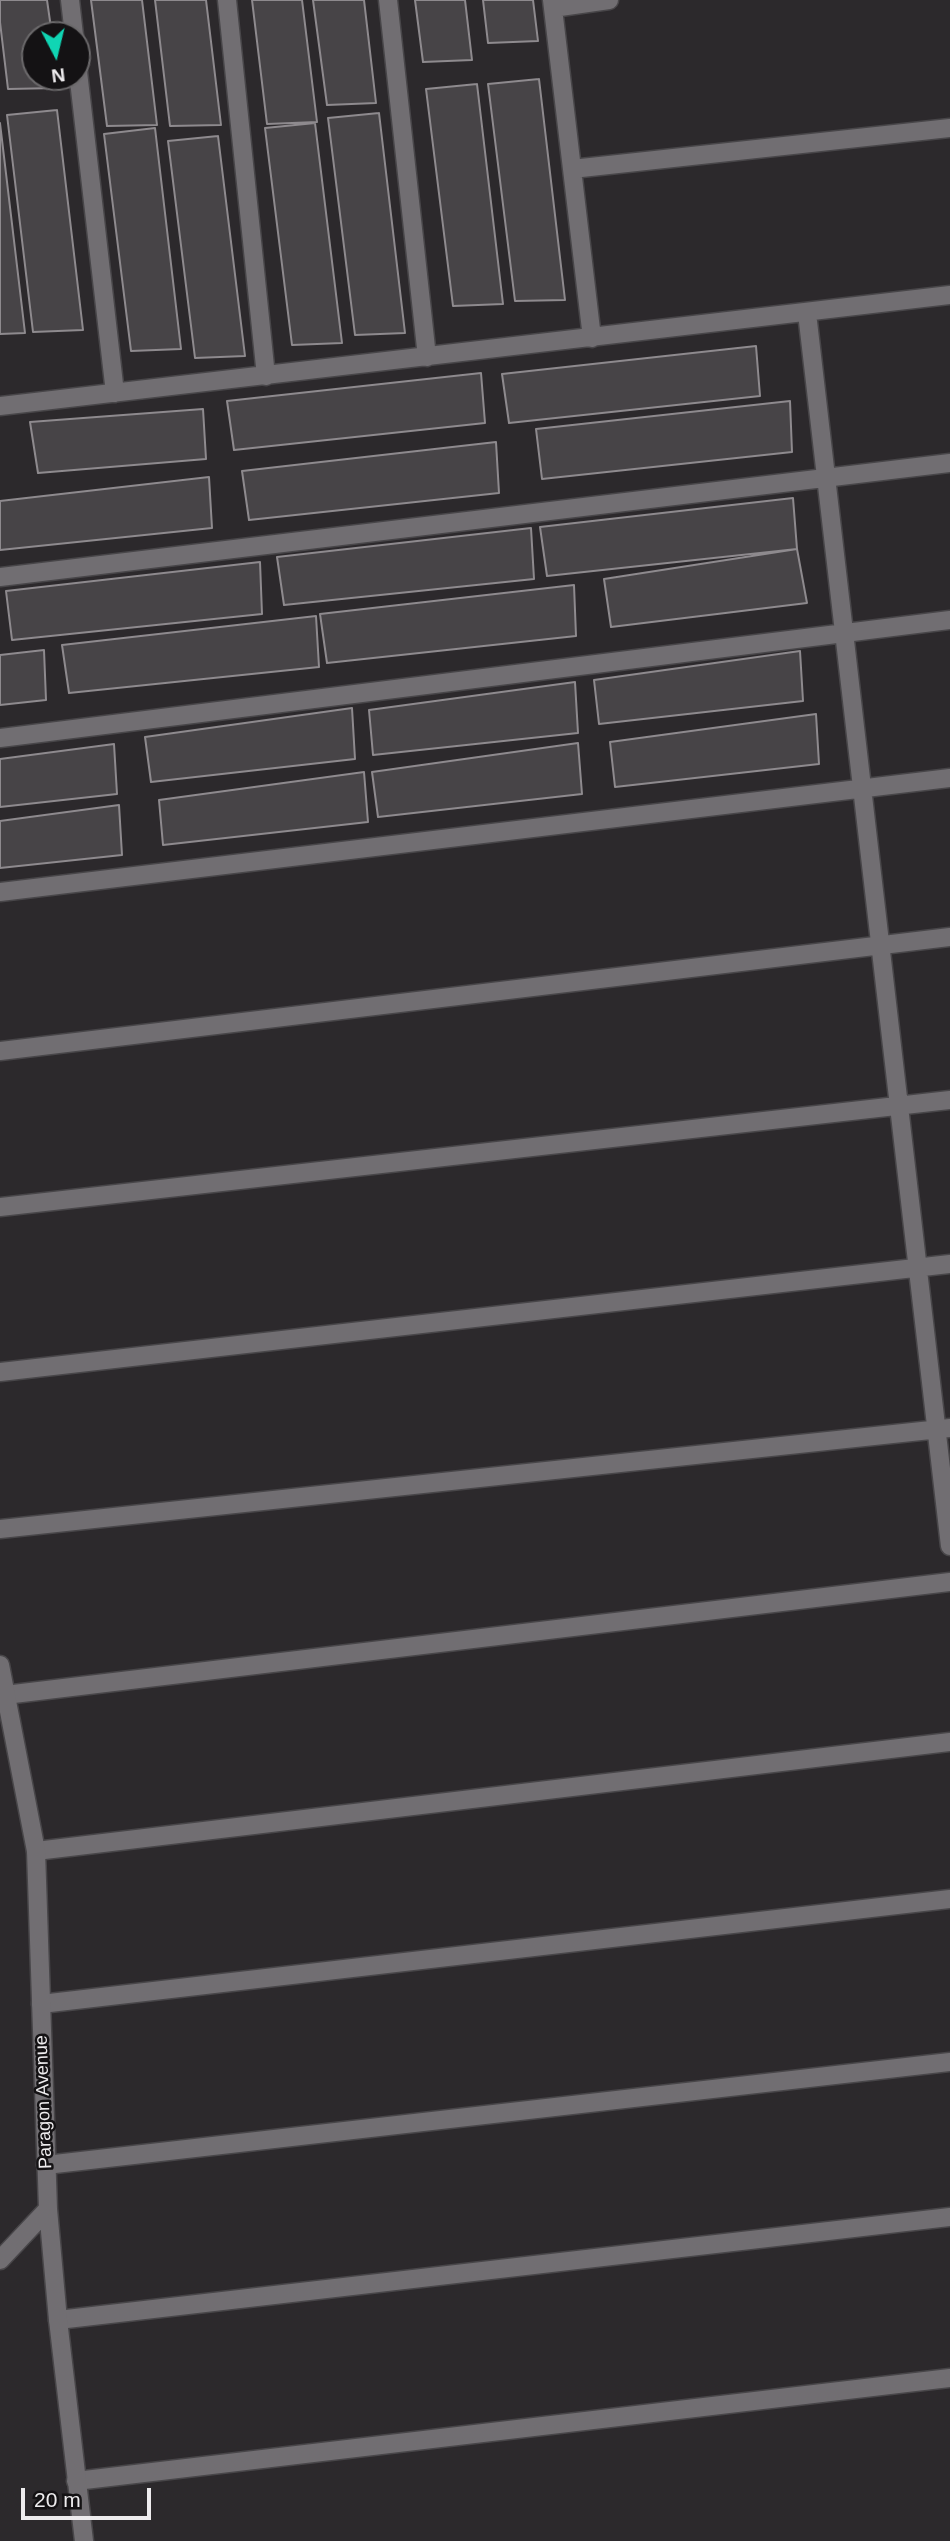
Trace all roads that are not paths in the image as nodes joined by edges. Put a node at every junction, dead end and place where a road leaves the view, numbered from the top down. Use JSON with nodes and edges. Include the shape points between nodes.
{"nodes":[{"id":1,"x":70,"y":0,"type":"edge"},
{"id":2,"x":227,"y":0,"type":"edge"},
{"id":3,"x":388,"y":0,"type":"edge"},
{"id":4,"x":609,"y":0,"type":"edge"},
{"id":5,"x":552,"y":4,"type":"edge"},
{"id":6,"x":72,"y":21,"type":"edge"},
{"id":7,"x":80,"y":91,"type":"edge"},
{"id":8,"x":950,"y":128,"type":"edge"},
{"id":9,"x":572,"y":169,"type":"junction"},
{"id":10,"x":950,"y":295,"type":"edge"},
{"id":11,"x":807,"y":313,"type":"junction"},
{"id":12,"x":592,"y":338,"type":"junction"},
{"id":13,"x":427,"y":357,"type":"junction"},
{"id":14,"x":266,"y":376,"type":"junction"},
{"id":15,"x":115,"y":393,"type":"junction"},
{"id":16,"x":0,"y":407,"type":"edge"},
{"id":17,"x":950,"y":463,"type":"edge"},
{"id":18,"x":826,"y":478,"type":"junction"},
{"id":19,"x":0,"y":577,"type":"edge"},
{"id":20,"x":950,"y":620,"type":"edge"},
{"id":21,"x":844,"y":633,"type":"junction"},
{"id":22,"x":0,"y":737,"type":"edge"},
{"id":23,"x":950,"y":778,"type":"edge"},
{"id":24,"x":862,"y":789,"type":"junction"},
{"id":25,"x":0,"y":892,"type":"edge"},
{"id":26,"x":950,"y":937,"type":"edge"},
{"id":27,"x":880,"y":945,"type":"junction"},
{"id":28,"x":0,"y":1051,"type":"edge"},
{"id":29,"x":950,"y":1100,"type":"edge"},
{"id":30,"x":899,"y":1107,"type":"junction"},
{"id":31,"x":0,"y":1207,"type":"edge"},
{"id":32,"x":950,"y":1264,"type":"edge"},
{"id":33,"x":918,"y":1268,"type":"junction"},
{"id":34,"x":0,"y":1372,"type":"edge"},
{"id":35,"x":943,"y":1429,"type":"edge"},
{"id":36,"x":0,"y":1529,"type":"edge"},
{"id":37,"x":950,"y":1546,"type":"edge"},
{"id":38,"x":950,"y":1581,"type":"edge"},
{"id":39,"x":0,"y":1665,"type":"edge"},
{"id":40,"x":5,"y":1695,"type":"junction"},
{"id":41,"x":950,"y":1742,"type":"edge"},
{"id":42,"x":36,"y":1851,"type":"junction"},
{"id":43,"x":950,"y":1899,"type":"edge"},
{"id":44,"x":41,"y":2004,"type":"junction"},
{"id":45,"x":950,"y":2062,"type":"edge"},
{"id":46,"x":46,"y":2165,"type":"junction"},
{"id":47,"x":48,"y":2209,"type":"junction"},
{"id":48,"x":950,"y":2217,"type":"edge"},
{"id":49,"x":0,"y":2260,"type":"edge"},
{"id":50,"x":58,"y":2320,"type":"junction"},
{"id":51,"x":950,"y":2378,"type":"edge"},
{"id":52,"x":76,"y":2481,"type":"junction"},
{"id":53,"x":84,"y":2541,"type":"edge"}],
"edges":[{"from":1,"to":6,"type":"street"},
{"from":2,"to":14,"type":"street"},
{"from":3,"to":13,"type":"street"},
{"from":4,"to":5,"type":"street"},
{"from":5,"to":9,"type":"street"},
{"from":7,"to":15,"type":"street"},
{"from":8,"to":9,"type":"street"},
{"from":9,"to":12,"type":"street"},
{"from":10,"to":11,"type":"street"},
{"from":11,"to":12,"type":"street"},
{"from":11,"to":18,"type":"street"},
{"from":12,"to":13,"type":"street"},
{"from":13,"to":14,"type":"street"},
{"from":14,"to":15,"type":"street"},
{"from":15,"to":16,"type":"street"},
{"from":17,"to":18,"type":"street"},
{"from":18,"to":19,"type":"street"},
{"from":18,"to":21,"type":"street"},
{"from":20,"to":21,"type":"street"},
{"from":21,"to":22,"type":"street"},
{"from":21,"to":24,"type":"street"},
{"from":23,"to":24,"type":"street"},
{"from":24,"to":25,"type":"street"},
{"from":24,"to":27,"type":"street"},
{"from":26,"to":27,"type":"street"},
{"from":27,"to":28,"type":"street"},
{"from":27,"to":30,"type":"street"},
{"from":29,"to":30,"type":"street"},
{"from":30,"to":31,"type":"street"},
{"from":30,"to":33,"type":"street"},
{"from":32,"to":33,"type":"street"},
{"from":33,"to":34,"type":"street"},
{"from":33,"to":35,"type":"street"},
{"from":35,"to":36,"type":"street"},
{"from":35,"to":37,"type":"street"},
{"from":38,"to":40,"type":"street"},
{"from":39,"to":40,"type":"street","name":"Paragon Avenue"},
{"from":40,"to":42,"type":"street","name":"Paragon Avenue"},
{"from":41,"to":42,"type":"street"},
{"from":42,"to":44,"type":"street","name":"Paragon Avenue"},
{"from":43,"to":44,"type":"street"},
{"from":44,"to":46,"type":"street","name":"Paragon Avenue"},
{"from":45,"to":46,"type":"street"},
{"from":46,"to":47,"type":"street","name":"Paragon Avenue"},
{"from":47,"to":49,"type":"street"},
{"from":47,"to":50,"type":"street","name":"Paragon Avenue"},
{"from":48,"to":50,"type":"street"},
{"from":50,"to":52,"type":"street","name":"Paragon Avenue"},
{"from":51,"to":52,"type":"street"},
{"from":52,"to":53,"type":"street","name":"Paragon Avenue"}]}
